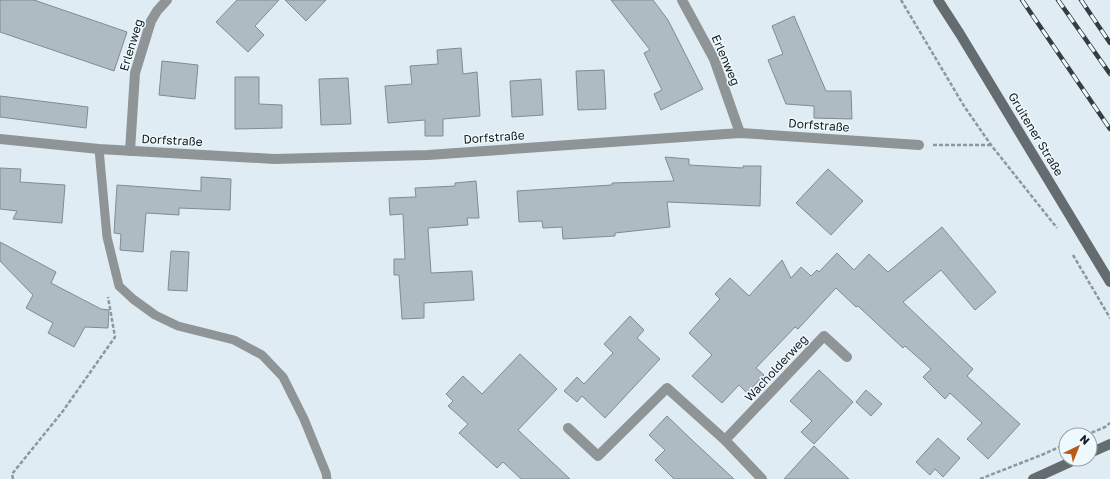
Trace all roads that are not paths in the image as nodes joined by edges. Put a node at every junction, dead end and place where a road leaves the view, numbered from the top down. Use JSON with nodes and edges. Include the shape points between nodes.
{"nodes":[{"id":1,"x":167,"y":0,"type":"edge"},
{"id":2,"x":682,"y":0,"type":"edge"},
{"id":3,"x":938,"y":0,"type":"edge"},
{"id":4,"x":740,"y":133,"type":"junction"},
{"id":5,"x":0,"y":139,"type":"edge"},
{"id":6,"x":919,"y":145,"type":"road end"},
{"id":7,"x":99,"y":149,"type":"junction"},
{"id":8,"x":130,"y":151,"type":"junction"},
{"id":9,"x":1110,"y":282,"type":"edge"},
{"id":10,"x":847,"y":357,"type":"dead end"},
{"id":11,"x":568,"y":428,"type":"dead end"},
{"id":12,"x":725,"y":440,"type":"junction"},
{"id":13,"x":1110,"y":444,"type":"edge"},
{"id":14,"x":1098,"y":449,"type":"edge"},
{"id":15,"x":1059,"y":467,"type":"edge"},
{"id":16,"x":327,"y":479,"type":"edge"},
{"id":17,"x":762,"y":479,"type":"edge"},
{"id":18,"x":1033,"y":479,"type":"edge"}],
"edges":[{"from":1,"to":8,"type":"street","name":"Erlenweg","via":[[151,21],[135,73]]},
{"from":2,"to":4,"type":"street","name":"Erlenweg","via":[[714,59]]},
{"from":3,"to":9,"type":"main road","name":"Gruitener Straße"},
{"from":4,"to":6,"type":"street","name":"Dorfstraße"},
{"from":4,"to":8,"type":"street","name":"Dorfstraße","via":[[428,155],[274,158]]},
{"from":5,"to":7,"type":"street","name":"Dorfstraße"},
{"from":7,"to":8,"type":"street","name":"Dorfstraße"},
{"from":7,"to":16,"type":"lane","via":[[108,237],[119,286],[155,315],[178,326],[234,340],[262,355],[283,377],[304,419]]},
{"from":10,"to":12,"type":"street","name":"Wacholderweg","via":[[824,336]]},
{"from":11,"to":12,"type":"street","via":[[598,456],[667,388]]},
{"from":12,"to":17,"type":"street"},
{"from":13,"to":14,"type":"main road"},
{"from":15,"to":18,"type":"main road"}]}
